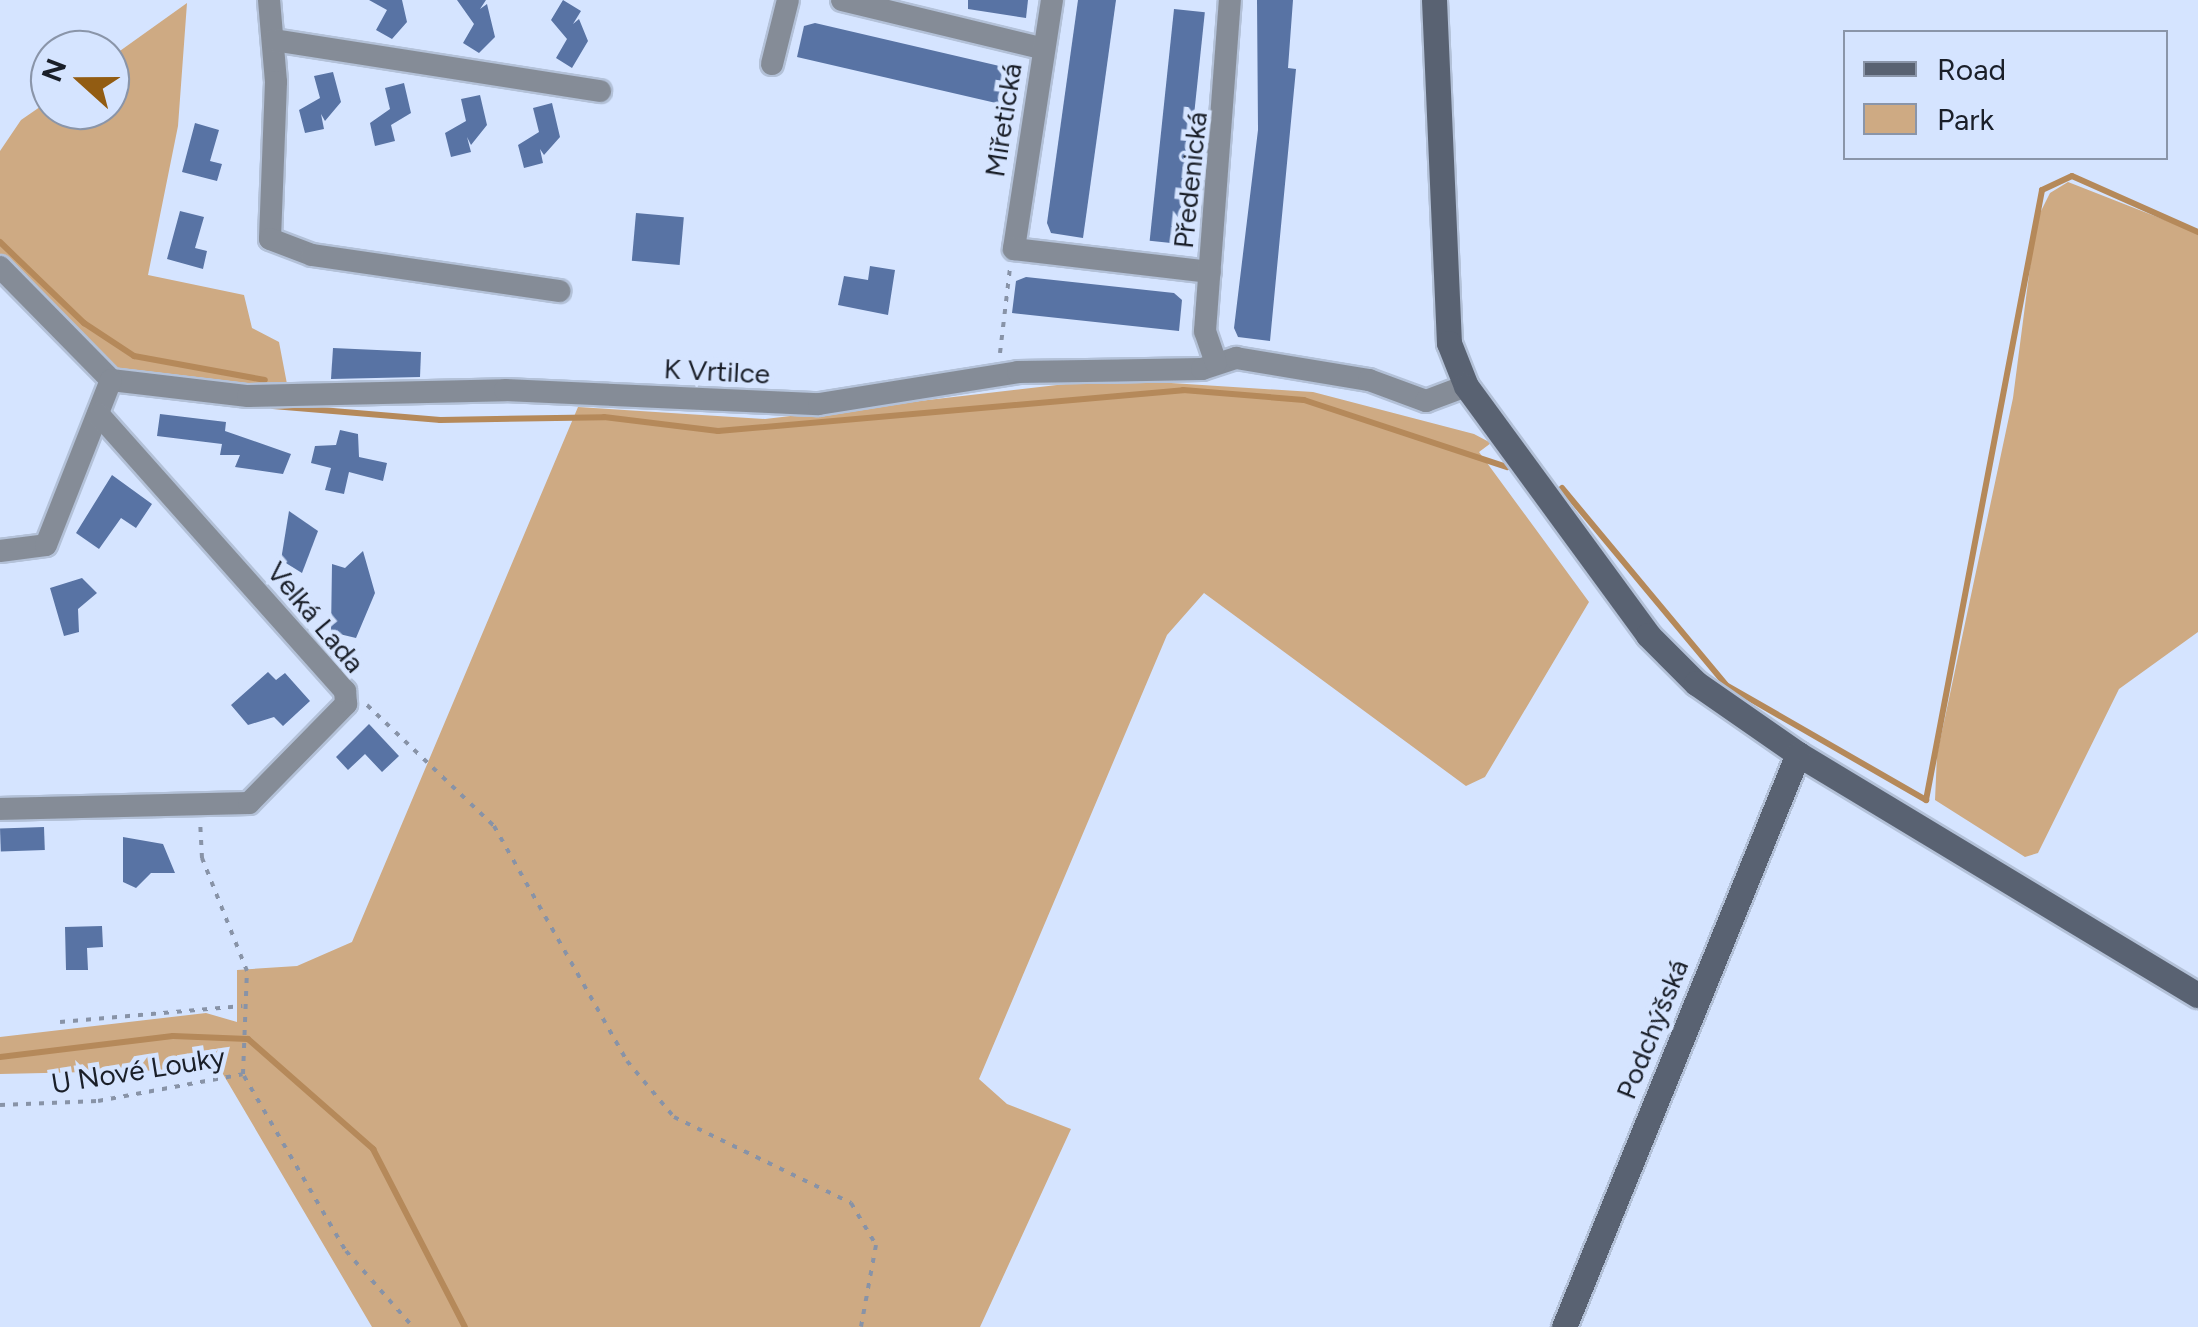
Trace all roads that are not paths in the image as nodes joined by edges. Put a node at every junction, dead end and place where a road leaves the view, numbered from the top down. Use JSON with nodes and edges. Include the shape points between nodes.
{"nodes":[{"id":1,"x":269,"y":0,"type":"edge"},
{"id":2,"x":788,"y":0,"type":"edge"},
{"id":3,"x":842,"y":0,"type":"edge"},
{"id":4,"x":1052,"y":0,"type":"edge"},
{"id":5,"x":1230,"y":0,"type":"edge"},
{"id":6,"x":1434,"y":0,"type":"edge"},
{"id":7,"x":880,"y":4,"type":"edge"},
{"id":8,"x":274,"y":40,"type":"junction"},
{"id":9,"x":1044,"y":49,"type":"junction"},
{"id":10,"x":772,"y":64,"type":"dead end"},
{"id":11,"x":600,"y":91,"type":"dead end"},
{"id":12,"x":0,"y":267,"type":"edge"},
{"id":13,"x":1210,"y":272,"type":"junction"},
{"id":14,"x":560,"y":291,"type":"dead end"},
{"id":15,"x":1216,"y":364,"type":"junction"},
{"id":16,"x":111,"y":380,"type":"junction"},
{"id":17,"x":1466,"y":386,"type":"junction"},
{"id":18,"x":98,"y":414,"type":"junction"},
{"id":19,"x":0,"y":551,"type":"edge"},
{"id":20,"x":1798,"y":754,"type":"junction"},
{"id":21,"x":0,"y":809,"type":"edge"},
{"id":22,"x":2198,"y":995,"type":"edge"},
{"id":23,"x":1564,"y":1327,"type":"edge"}],
"edges":[{"from":1,"to":8,"type":"street"},
{"from":2,"to":10,"type":"street"},
{"from":3,"to":7,"type":"street"},
{"from":4,"to":9,"type":"street","name":"Miřetická"},
{"from":5,"to":13,"type":"street","name":"Předenická"},
{"from":6,"to":17,"type":"street","via":[[1445,319]]},
{"from":7,"to":9,"type":"street"},
{"from":8,"to":11,"type":"street"},
{"from":8,"to":14,"type":"street","via":[[270,239],[312,255]]},
{"from":9,"to":13,"type":"street","name":"Miřetická","via":[[1014,249]]},
{"from":12,"to":16,"type":"street"},
{"from":13,"to":15,"type":"street","name":"Předenická","via":[[1205,341]]},
{"from":15,"to":16,"type":"street","name":"K Vrtilce","via":[[998,376],[818,404],[505,390],[248,396]]},
{"from":15,"to":17,"type":"street","name":"K Vrtilce","via":[[1236,358],[1369,380],[1426,401]]},
{"from":16,"to":18,"type":"street"},
{"from":17,"to":20,"type":"street","via":[[1648,635],[1696,683]]},
{"from":18,"to":19,"type":"street","via":[[46,545]]},
{"from":18,"to":21,"type":"street","name":"Velká Lada","via":[[345,691],[346,704],[249,804]]},
{"from":20,"to":22,"type":"street"},
{"from":20,"to":23,"type":"street","name":"Podchýšská"}]}
